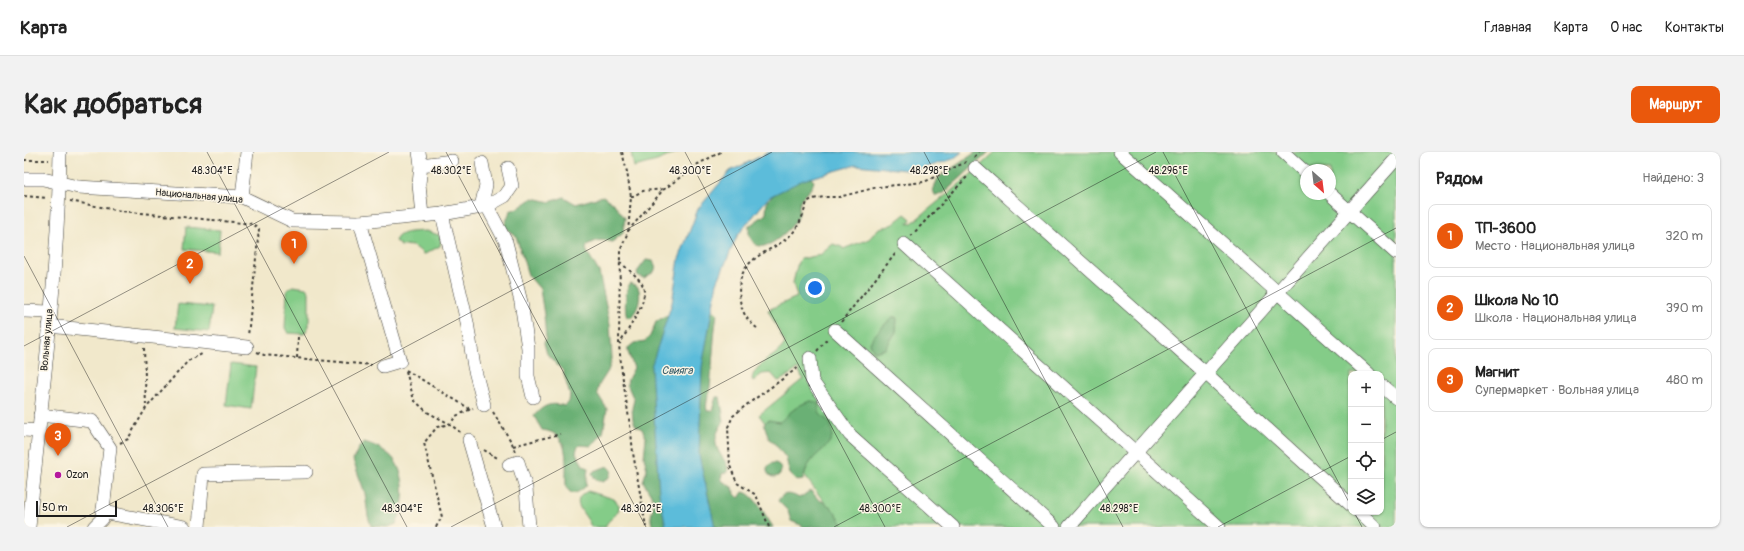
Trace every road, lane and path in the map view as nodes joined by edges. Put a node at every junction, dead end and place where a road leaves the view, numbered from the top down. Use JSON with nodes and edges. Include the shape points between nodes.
{"nodes":[{"id":1,"x":60,"y":152,"type":"edge"},
{"id":2,"x":247,"y":152,"type":"edge"},
{"id":3,"x":622,"y":152,"type":"edge"},
{"id":4,"x":721,"y":152,"type":"edge"},
{"id":5,"x":979,"y":152,"type":"edge"},
{"id":6,"x":1120,"y":152,"type":"edge"},
{"id":7,"x":1283,"y":152,"type":"edge"},
{"id":8,"x":420,"y":158,"type":"edge"},
{"id":9,"x":1396,"y":159,"type":"edge"},
{"id":10,"x":24,"y":160,"type":"edge"},
{"id":11,"x":50,"y":160,"type":"dead end"},
{"id":12,"x":452,"y":161,"type":"dead end"},
{"id":13,"x":482,"y":163,"type":"dead end"},
{"id":14,"x":508,"y":168,"type":"dead end"},
{"id":15,"x":975,"y":168,"type":"joint"},
{"id":16,"x":1300,"y":168,"type":"edge"},
{"id":17,"x":24,"y":179,"type":"edge"},
{"id":18,"x":60,"y":184,"type":"junction"},
{"id":19,"x":665,"y":188,"type":"junction"},
{"id":20,"x":631,"y":196,"type":"junction"},
{"id":21,"x":242,"y":198,"type":"junction"},
{"id":22,"x":1336,"y":199,"type":"edge"},
{"id":23,"x":69,"y":201,"type":"dead end"},
{"id":24,"x":484,"y":207,"type":"junction"},
{"id":25,"x":1350,"y":212,"type":"junction"},
{"id":26,"x":442,"y":214,"type":"junction"},
{"id":27,"x":422,"y":216,"type":"junction"},
{"id":28,"x":360,"y":222,"type":"junction"},
{"id":29,"x":628,"y":232,"type":"junction"},
{"id":30,"x":904,"y":244,"type":"junction"},
{"id":31,"x":1396,"y":253,"type":"edge"},
{"id":32,"x":620,"y":262,"type":"junction"},
{"id":33,"x":1278,"y":292,"type":"junction"},
{"id":34,"x":24,"y":311,"type":"edge"},
{"id":35,"x":50,"y":312,"type":"junction"},
{"id":36,"x":49,"y":326,"type":"junction"},
{"id":37,"x":757,"y":328,"type":"dead end"},
{"id":38,"x":835,"y":330,"type":"junction"},
{"id":39,"x":142,"y":336,"type":"junction"},
{"id":40,"x":298,"y":337,"type":"dead end"},
{"id":41,"x":620,"y":345,"type":"junction"},
{"id":42,"x":247,"y":347,"type":"junction"},
{"id":43,"x":202,"y":354,"type":"dead end"},
{"id":44,"x":297,"y":358,"type":"junction"},
{"id":45,"x":810,"y":358,"type":"junction"},
{"id":46,"x":383,"y":366,"type":"joint"},
{"id":47,"x":403,"y":366,"type":"junction"},
{"id":48,"x":1366,"y":371,"type":"edge"},
{"id":49,"x":1206,"y":374,"type":"junction"},
{"id":50,"x":1384,"y":388,"type":"edge"},
{"id":51,"x":533,"y":398,"type":"dead end"},
{"id":52,"x":1396,"y":398,"type":"edge"},
{"id":53,"x":484,"y":405,"type":"joint"},
{"id":54,"x":146,"y":408,"type":"junction"},
{"id":55,"x":40,"y":415,"type":"junction"},
{"id":56,"x":450,"y":424,"type":"junction"},
{"id":57,"x":24,"y":430,"type":"edge"},
{"id":58,"x":38,"y":431,"type":"junction"},
{"id":59,"x":560,"y":434,"type":"dead end"},
{"id":60,"x":469,"y":440,"type":"dead end"},
{"id":61,"x":513,"y":446,"type":"junction"},
{"id":62,"x":110,"y":448,"type":"junction"},
{"id":63,"x":1135,"y":453,"type":"junction"},
{"id":64,"x":513,"y":464,"type":"joint"},
{"id":65,"x":306,"y":472,"type":"dead end"},
{"id":66,"x":1348,"y":502,"type":"edge"},
{"id":67,"x":102,"y":512,"type":"junction"},
{"id":68,"x":1362,"y":515,"type":"edge"},
{"id":69,"x":29,"y":527,"type":"edge"},
{"id":70,"x":94,"y":527,"type":"edge"},
{"id":71,"x":184,"y":527,"type":"edge"},
{"id":72,"x":199,"y":527,"type":"edge"},
{"id":73,"x":436,"y":527,"type":"edge"},
{"id":74,"x":494,"y":527,"type":"edge"},
{"id":75,"x":529,"y":527,"type":"edge"},
{"id":76,"x":646,"y":527,"type":"edge"},
{"id":77,"x":769,"y":527,"type":"edge"},
{"id":78,"x":953,"y":527,"type":"edge"},
{"id":79,"x":1054,"y":527,"type":"edge"},
{"id":80,"x":1069,"y":527,"type":"edge"},
{"id":81,"x":1219,"y":527,"type":"edge"},
{"id":82,"x":1375,"y":527,"type":"edge"}],
"edges":[{"from":1,"to":18,"type":"street","name":"Вольная улица"},
{"from":2,"to":21,"type":"street"},
{"from":3,"to":20,"type":"path"},
{"from":4,"to":19,"type":"path","via":[[698,164]]},
{"from":5,"to":37,"type":"path","via":[[972,159],[924,182],[878,187],[807,202],[804,215],[794,231],[748,265],[740,278],[738,292],[746,318]]},
{"from":6,"to":33,"type":"street"},
{"from":7,"to":16,"type":"street"},
{"from":8,"to":12,"type":"street"},
{"from":8,"to":27,"type":"street"},
{"from":9,"to":25,"type":"street"},
{"from":10,"to":11,"type":"path"},
{"from":13,"to":24,"type":"street","via":[[486,185]]},
{"from":14,"to":24,"type":"street","name":"Национальная улица","via":[[512,186],[505,196]]},
{"from":15,"to":30,"type":"path"},
{"from":15,"to":49,"type":"street"},
{"from":17,"to":18,"type":"street","name":"Национальная улица","via":[[44,179]]},
{"from":18,"to":21,"type":"street","name":"Национальная улица"},
{"from":18,"to":35,"type":"street","name":"Вольная улица"},
{"from":19,"to":20,"type":"path","via":[[643,191]]},
{"from":19,"to":29,"type":"path"},
{"from":20,"to":29,"type":"path"},
{"from":21,"to":28,"type":"street","name":"Национальная улица","via":[[292,221]]},
{"from":22,"to":25,"type":"street"},
{"from":23,"to":42,"type":"path","via":[[121,211],[253,224],[259,229]]},
{"from":24,"to":26,"type":"street","name":"Национальная улица"},
{"from":24,"to":51,"type":"street","via":[[506,242],[521,302],[528,348],[528,376]]},
{"from":25,"to":31,"type":"street"},
{"from":25,"to":33,"type":"street"},
{"from":26,"to":27,"type":"street","name":"Национальная улица"},
{"from":26,"to":53,"type":"street"},
{"from":27,"to":28,"type":"street","name":"Национальная улица"},
{"from":28,"to":47,"type":"street"},
{"from":29,"to":32,"type":"path","via":[[620,251]]},
{"from":30,"to":38,"type":"path"},
{"from":30,"to":63,"type":"street"},
{"from":32,"to":41,"type":"path"},
{"from":32,"to":41,"type":"path","via":[[640,281],[644,293],[642,304]]},
{"from":33,"to":48,"type":"street"},
{"from":33,"to":49,"type":"street"},
{"from":34,"to":35,"type":"street"},
{"from":35,"to":36,"type":"street","name":"Вольная улица"},
{"from":36,"to":39,"type":"street"},
{"from":36,"to":55,"type":"street","name":"Вольная улица"},
{"from":38,"to":45,"type":"path"},
{"from":38,"to":79,"type":"street"},
{"from":39,"to":42,"type":"street"},
{"from":39,"to":54,"type":"path","via":[[146,354]]},
{"from":40,"to":44,"type":"path"},
{"from":41,"to":76,"type":"path","via":[[634,460]]},
{"from":42,"to":44,"type":"path","via":[[264,355]]},
{"from":43,"to":54,"type":"path","via":[[188,361]]},
{"from":44,"to":46,"type":"path"},
{"from":45,"to":77,"type":"path","via":[[733,416],[728,427],[730,466],[737,483],[756,495]]},
{"from":45,"to":78,"type":"street","via":[[812,381],[850,435]]},
{"from":46,"to":47,"type":"street"},
{"from":47,"to":56,"type":"path","via":[[414,400],[427,412]]},
{"from":47,"to":56,"type":"path","via":[[470,408],[456,416]]},
{"from":49,"to":63,"type":"street"},
{"from":49,"to":66,"type":"street"},
{"from":50,"to":52,"type":"street"},
{"from":53,"to":61,"type":"path","via":[[490,404]]},
{"from":54,"to":62,"type":"path","via":[[128,439]]},
{"from":55,"to":58,"type":"street","name":"Вольная улица"},
{"from":55,"to":62,"type":"street","via":[[92,421]]},
{"from":56,"to":73,"type":"path","via":[[437,427],[424,443],[442,517]]},
{"from":57,"to":58,"type":"street"},
{"from":58,"to":69,"type":"street","name":"Вольная улица"},
{"from":59,"to":61,"type":"path"},
{"from":60,"to":74,"type":"street"},
{"from":61,"to":64,"type":"path"},
{"from":62,"to":67,"type":"street"},
{"from":63,"to":80,"type":"street"},
{"from":63,"to":81,"type":"street"},
{"from":64,"to":75,"type":"street","via":[[526,488]]},
{"from":65,"to":72,"type":"street","via":[[204,474]]},
{"from":67,"to":70,"type":"street","via":[[102,518]]},
{"from":67,"to":71,"type":"street"},
{"from":68,"to":82,"type":"street"}]}
